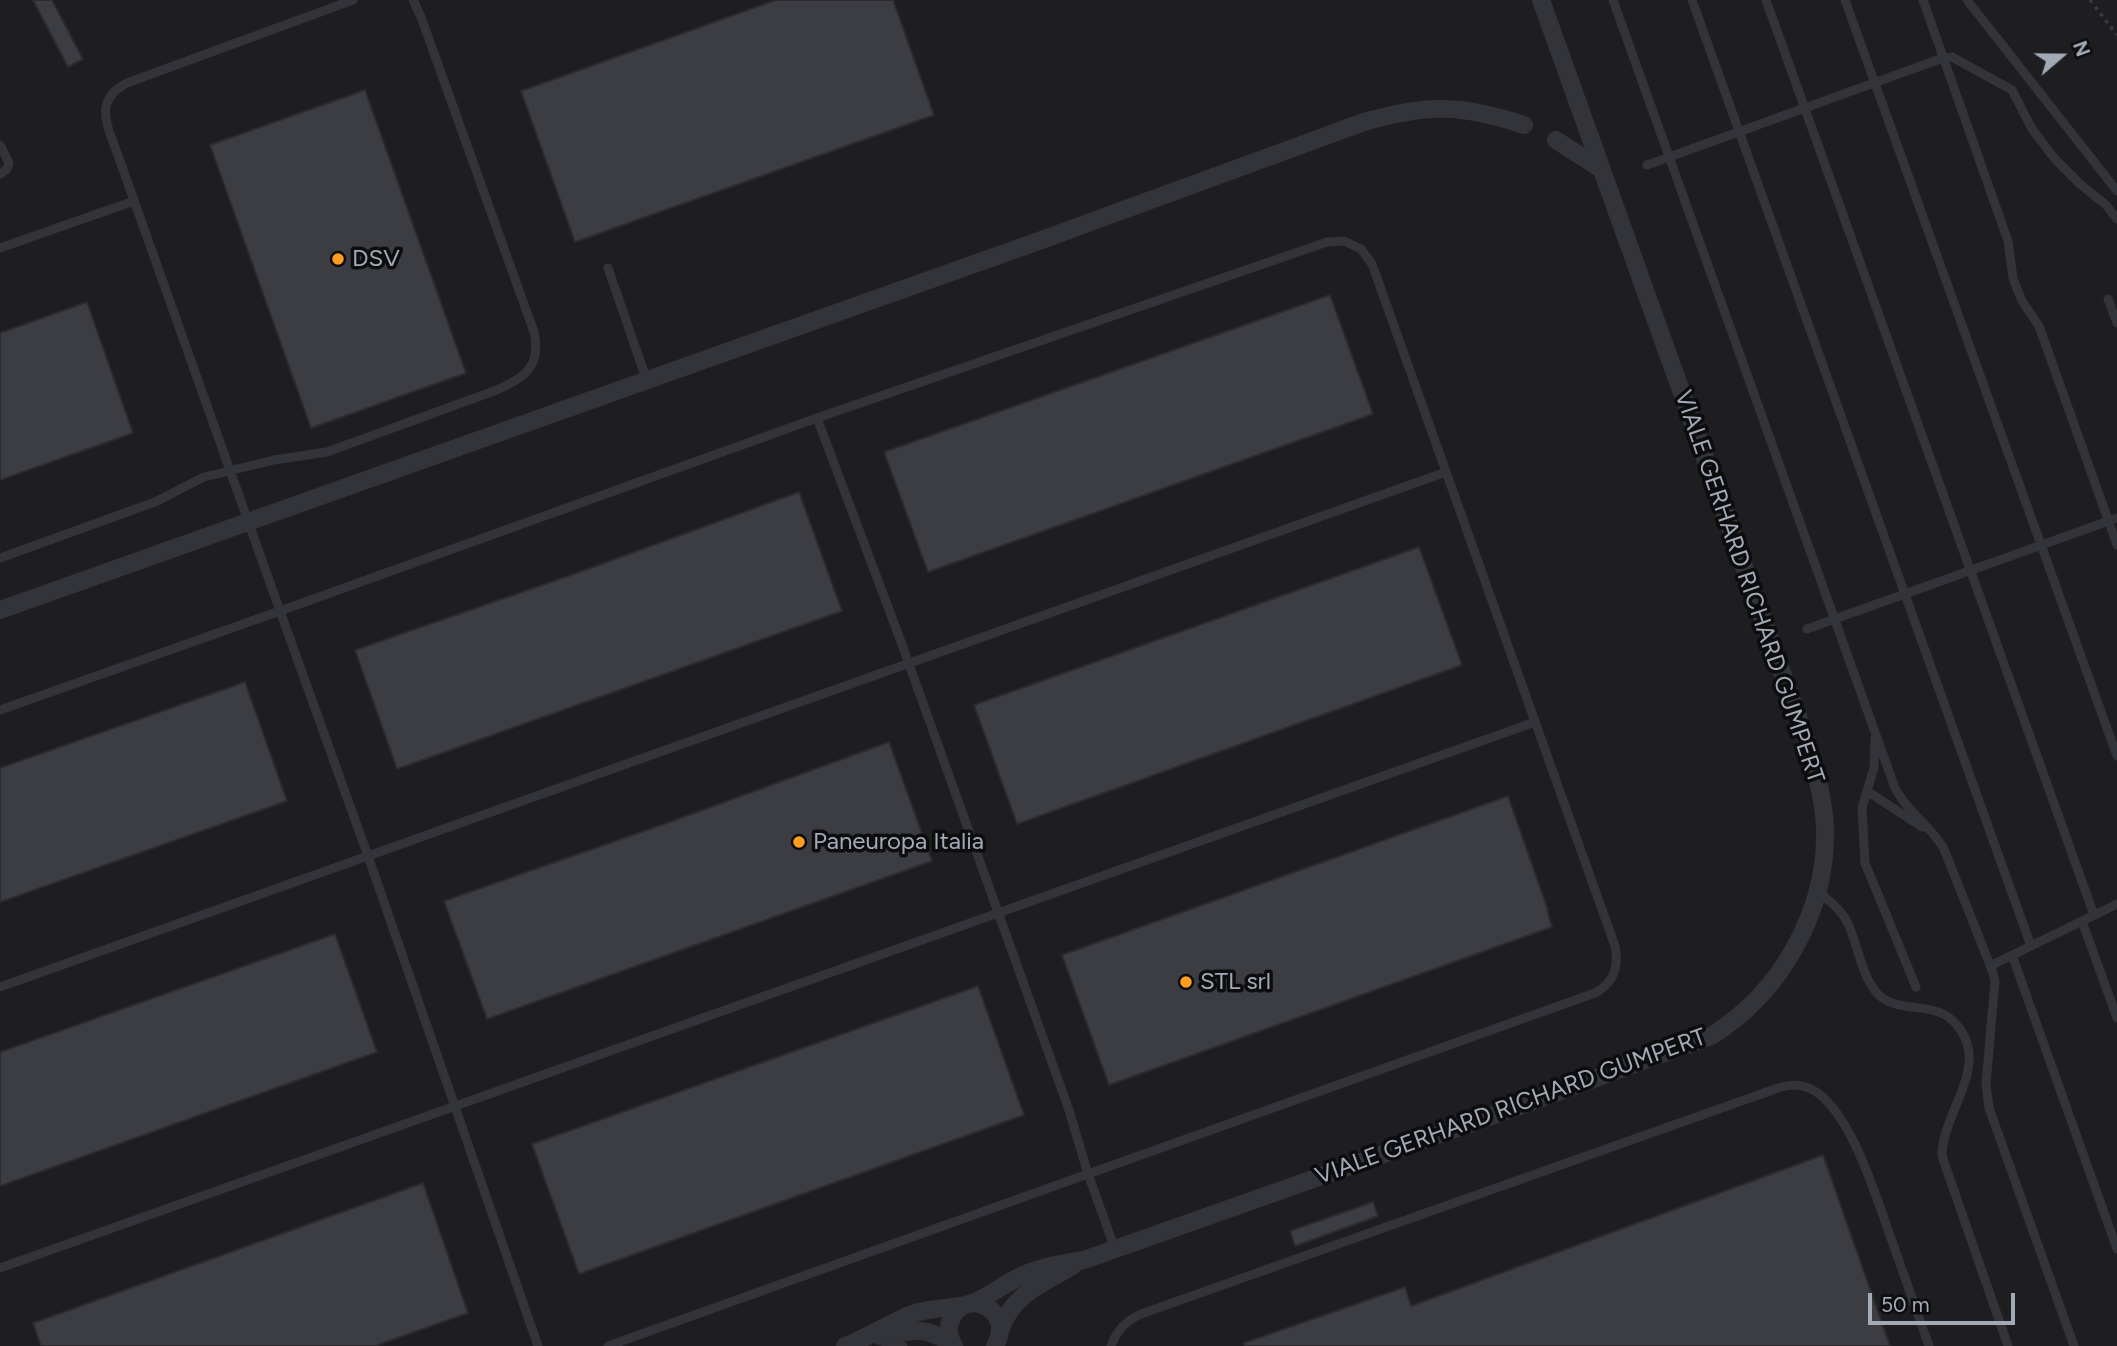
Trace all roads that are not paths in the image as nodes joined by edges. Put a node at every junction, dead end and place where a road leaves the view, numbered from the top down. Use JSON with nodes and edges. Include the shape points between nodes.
{"nodes":[{"id":1,"x":353,"y":0,"type":"edge"},
{"id":2,"x":413,"y":0,"type":"edge"},
{"id":3,"x":1541,"y":0,"type":"edge"},
{"id":4,"x":1613,"y":0,"type":"edge"},
{"id":5,"x":1692,"y":0,"type":"edge"},
{"id":6,"x":1766,"y":0,"type":"edge"},
{"id":7,"x":1845,"y":0,"type":"edge"},
{"id":8,"x":1923,"y":0,"type":"edge"},
{"id":9,"x":1967,"y":0,"type":"edge"},
{"id":10,"x":1944,"y":58,"type":"junction"},
{"id":11,"x":1875,"y":83,"type":"junction"},
{"id":12,"x":1805,"y":108,"type":"junction"},
{"id":13,"x":1524,"y":125,"type":"dead end"},
{"id":14,"x":1739,"y":132,"type":"junction"},
{"id":15,"x":1556,"y":140,"type":"dead end"},
{"id":16,"x":0,"y":145,"type":"edge"},
{"id":17,"x":1669,"y":157,"type":"junction"},
{"id":18,"x":1647,"y":165,"type":"dead end"},
{"id":19,"x":1601,"y":169,"type":"junction"},
{"id":20,"x":0,"y":174,"type":"edge"},
{"id":21,"x":2117,"y":191,"type":"edge"},
{"id":22,"x":134,"y":201,"type":"junction"},
{"id":23,"x":2117,"y":219,"type":"edge"},
{"id":24,"x":0,"y":248,"type":"edge"},
{"id":25,"x":608,"y":268,"type":"dead end"},
{"id":26,"x":2108,"y":299,"type":"dead end"},
{"id":27,"x":2117,"y":323,"type":"edge"},
{"id":28,"x":647,"y":381,"type":"junction"},
{"id":29,"x":817,"y":418,"type":"junction"},
{"id":30,"x":231,"y":470,"type":"junction"},
{"id":31,"x":1446,"y":472,"type":"junction"},
{"id":32,"x":2113,"y":519,"type":"edge"},
{"id":33,"x":249,"y":522,"type":"junction"},
{"id":34,"x":2041,"y":545,"type":"junction"},
{"id":35,"x":2117,"y":545,"type":"edge"},
{"id":36,"x":0,"y":558,"type":"edge"},
{"id":37,"x":1971,"y":570,"type":"junction"},
{"id":38,"x":1905,"y":594,"type":"junction"},
{"id":39,"x":0,"y":610,"type":"edge"},
{"id":40,"x":280,"y":611,"type":"junction"},
{"id":41,"x":1835,"y":619,"type":"junction"},
{"id":42,"x":1807,"y":629,"type":"dead end"},
{"id":43,"x":909,"y":665,"type":"junction"},
{"id":44,"x":0,"y":710,"type":"edge"},
{"id":45,"x":1535,"y":722,"type":"junction"},
{"id":46,"x":1873,"y":726,"type":"junction"},
{"id":47,"x":2117,"y":757,"type":"edge"},
{"id":48,"x":1867,"y":791,"type":"junction"},
{"id":49,"x":1935,"y":835,"type":"junction"},
{"id":50,"x":368,"y":856,"type":"junction"},
{"id":51,"x":1818,"y":891,"type":"junction"},
{"id":52,"x":2117,"y":904,"type":"edge"},
{"id":53,"x":998,"y":911,"type":"junction"},
{"id":54,"x":2094,"y":915,"type":"junction"},
{"id":55,"x":2082,"y":921,"type":"junction"},
{"id":56,"x":2031,"y":946,"type":"junction"},
{"id":57,"x":2012,"y":955,"type":"junction"},
{"id":58,"x":1990,"y":966,"type":"junction"},
{"id":59,"x":1916,"y":986,"type":"dead end"},
{"id":60,"x":0,"y":987,"type":"edge"},
{"id":61,"x":2117,"y":1018,"type":"edge"},
{"id":62,"x":455,"y":1106,"type":"junction"},
{"id":63,"x":1088,"y":1174,"type":"junction"},
{"id":64,"x":1115,"y":1249,"type":"junction"},
{"id":65,"x":2117,"y":1250,"type":"edge"},
{"id":66,"x":1084,"y":1260,"type":"junction"},
{"id":67,"x":0,"y":1268,"type":"edge"},
{"id":68,"x":968,"y":1304,"type":"junction"},
{"id":69,"x":866,"y":1339,"type":"junction"},
{"id":70,"x":999,"y":1340,"type":"edge"},
{"id":71,"x":538,"y":1346,"type":"edge"},
{"id":72,"x":608,"y":1346,"type":"edge"},
{"id":73,"x":845,"y":1346,"type":"edge"},
{"id":74,"x":903,"y":1346,"type":"edge"},
{"id":75,"x":954,"y":1346,"type":"edge"},
{"id":76,"x":1111,"y":1346,"type":"edge"},
{"id":77,"x":1929,"y":1346,"type":"edge"},
{"id":78,"x":2008,"y":1346,"type":"edge"},
{"id":79,"x":2074,"y":1346,"type":"edge"}],
"edges":[{"from":1,"to":22,"type":"lane","via":[[112,92],[105,105],[106,116]]},
{"from":2,"to":30,"type":"lane","via":[[534,332],[537,354],[527,372],[507,385],[327,452]]},
{"from":3,"to":19,"type":"street","name":"VIALE GERHARD RICHARD GUMPERT"},
{"from":4,"to":17,"type":"lane"},
{"from":5,"to":14,"type":"lane"},
{"from":6,"to":12,"type":"lane"},
{"from":7,"to":11,"type":"lane"},
{"from":8,"to":10,"type":"lane"},
{"from":9,"to":21,"type":"lane"},
{"from":10,"to":11,"type":"lane"},
{"from":10,"to":23,"type":"lane","via":[[1952,57],[2012,90],[2032,129],[2055,159]]},
{"from":10,"to":32,"type":"lane","via":[[2008,240],[2012,278],[2039,326]]},
{"from":11,"to":12,"type":"lane"},
{"from":11,"to":34,"type":"lane"},
{"from":12,"to":14,"type":"lane"},
{"from":12,"to":37,"type":"lane"},
{"from":13,"to":28,"type":"street","via":[[1450,108],[1384,116]]},
{"from":14,"to":17,"type":"lane"},
{"from":14,"to":38,"type":"lane"},
{"from":15,"to":19,"type":"street"},
{"from":16,"to":20,"type":"lane","via":[[9,163]]},
{"from":17,"to":18,"type":"lane"},
{"from":17,"to":41,"type":"lane"},
{"from":19,"to":51,"type":"street","name":"VIALE GERHARD RICHARD GUMPERT","via":[[1811,756],[1825,829]]},
{"from":22,"to":24,"type":"lane"},
{"from":22,"to":30,"type":"lane"},
{"from":25,"to":28,"type":"lane"},
{"from":26,"to":27,"type":"lane"},
{"from":28,"to":33,"type":"street"},
{"from":29,"to":31,"type":"lane","via":[[1327,242],[1344,241],[1361,249],[1372,264]]},
{"from":29,"to":40,"type":"lane"},
{"from":29,"to":43,"type":"lane"},
{"from":30,"to":33,"type":"lane"},
{"from":30,"to":36,"type":"lane"},
{"from":31,"to":43,"type":"lane"},
{"from":31,"to":45,"type":"lane"},
{"from":32,"to":34,"type":"lane"},
{"from":32,"to":35,"type":"lane"},
{"from":33,"to":39,"type":"street"},
{"from":33,"to":40,"type":"lane"},
{"from":34,"to":37,"type":"lane"},
{"from":34,"to":47,"type":"lane"},
{"from":37,"to":38,"type":"lane"},
{"from":37,"to":54,"type":"lane"},
{"from":38,"to":41,"type":"lane"},
{"from":38,"to":56,"type":"lane"},
{"from":40,"to":44,"type":"lane"},
{"from":40,"to":50,"type":"lane"},
{"from":41,"to":42,"type":"lane"},
{"from":41,"to":46,"type":"lane"},
{"from":43,"to":50,"type":"lane"},
{"from":43,"to":53,"type":"lane"},
{"from":45,"to":53,"type":"lane"},
{"from":45,"to":63,"type":"lane","via":[[1615,946],[1616,968],[1608,984],[1595,993]]},
{"from":46,"to":48,"type":"lane","via":[[1874,768]]},
{"from":46,"to":49,"type":"lane","via":[[1900,797]]},
{"from":48,"to":49,"type":"lane"},
{"from":48,"to":59,"type":"lane","via":[[1862,808],[1865,863]]},
{"from":49,"to":58,"type":"lane"},
{"from":50,"to":60,"type":"lane"},
{"from":50,"to":62,"type":"lane"},
{"from":51,"to":64,"type":"street","name":"VIALE GERHARD RICHARD GUMPERT","via":[[1796,946],[1781,968],[1740,1016],[1711,1036]]},
{"from":51,"to":78,"type":"lane","via":[[1845,919],[1878,995],[1893,1003],[1943,1013],[1966,1041],[1968,1072],[1944,1136],[1942,1156]]},
{"from":52,"to":54,"type":"lane"},
{"from":53,"to":62,"type":"lane"},
{"from":53,"to":63,"type":"lane"},
{"from":54,"to":55,"type":"lane"},
{"from":55,"to":56,"type":"lane"},
{"from":55,"to":61,"type":"lane"},
{"from":56,"to":57,"type":"lane"},
{"from":57,"to":58,"type":"lane"},
{"from":57,"to":65,"type":"lane"},
{"from":58,"to":79,"type":"lane","via":[[1995,993],[1986,1097]]},
{"from":62,"to":67,"type":"lane"},
{"from":62,"to":71,"type":"lane"},
{"from":63,"to":64,"type":"lane"},
{"from":63,"to":72,"type":"lane"},
{"from":64,"to":66,"type":"street","name":"VIALE GERHARD RICHARD GUMPERT"},
{"from":66,"to":68,"type":"street","name":"VIALE GERHARD RICHARD GUMPERT","via":[[1045,1266]]},
{"from":66,"to":70,"type":"street","name":"VIALE GERHARD RICHARD GUMPERT","via":[[1021,1297],[1009,1310]]},
{"from":68,"to":69,"type":"street","name":"VIALE GERHARD RICHARD GUMPERT","via":[[906,1316]]},
{"from":68,"to":70,"type":"street","via":[[981,1304],[995,1313]]},
{"from":68,"to":75,"type":"street","via":[[957,1309],[949,1324]]},
{"from":69,"to":73,"type":"street","name":"VIALE GERHARD RICHARD GUMPERT"},
{"from":69,"to":74,"type":"lane"},
{"from":69,"to":75,"type":"street","name":"VIALE GERHARD RICHARD GUMPERT","via":[[931,1332]]},
{"from":76,"to":77,"type":"lane","via":[[1124,1324],[1140,1314],[1793,1084],[1809,1087],[1825,1099],[1854,1144]]}]}
